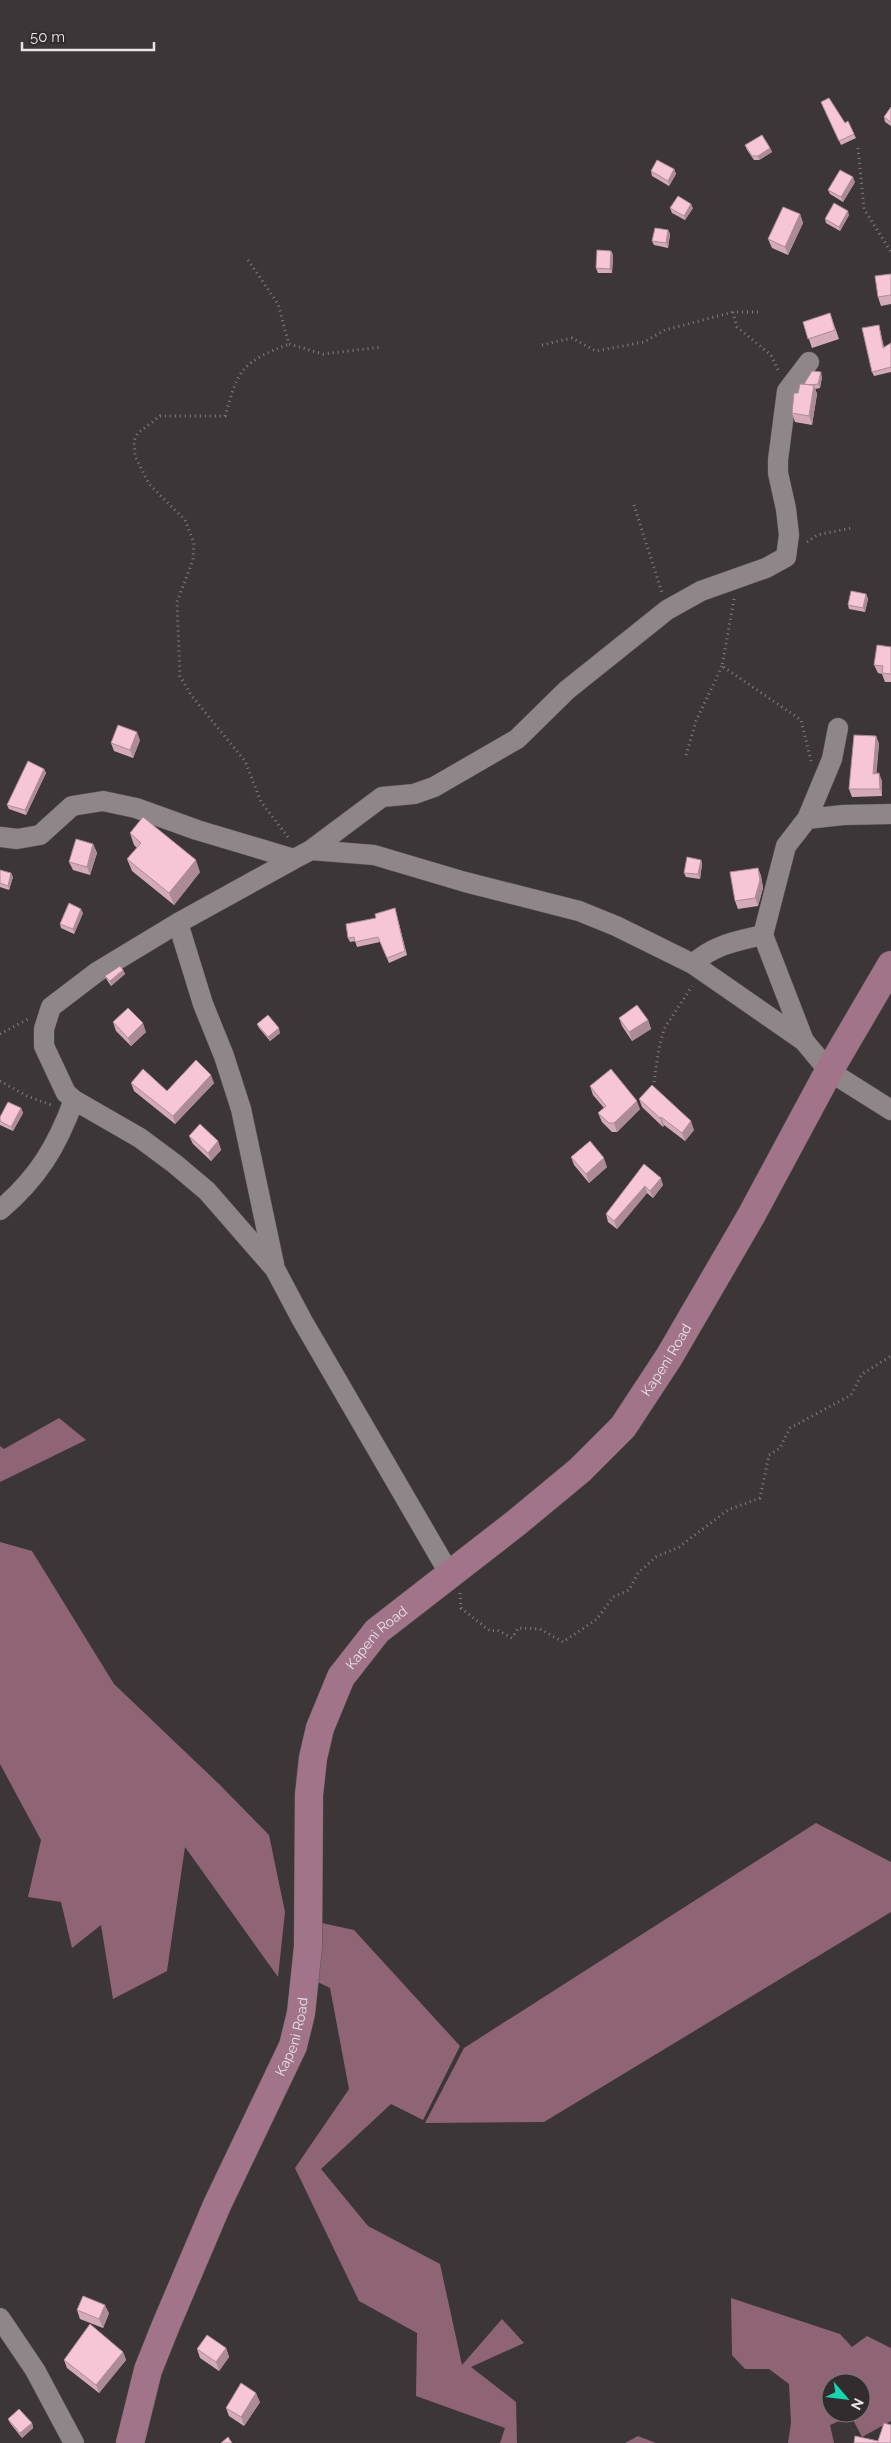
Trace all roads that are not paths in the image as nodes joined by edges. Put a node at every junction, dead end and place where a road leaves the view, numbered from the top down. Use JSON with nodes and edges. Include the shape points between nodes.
{"nodes":[{"id":1,"x":809,"y":362,"type":"dead end"},
{"id":2,"x":838,"y":728,"type":"dead end"},
{"id":3,"x":891,"y":814,"type":"edge"},
{"id":4,"x":807,"y":819,"type":"junction"},
{"id":5,"x":1,"y":837,"type":"edge"},
{"id":6,"x":303,"y":855,"type":"junction"},
{"id":7,"x":178,"y":923,"type":"junction"},
{"id":8,"x":763,"y":935,"type":"junction"},
{"id":9,"x":891,"y":965,"type":"edge"},
{"id":10,"x":698,"y":968,"type":"junction"},
{"id":11,"x":804,"y":1041,"type":"junction"},
{"id":12,"x":828,"y":1071,"type":"junction"},
{"id":13,"x":71,"y":1099,"type":"junction"},
{"id":14,"x":891,"y":1110,"type":"edge"},
{"id":15,"x":0,"y":1210,"type":"edge"},
{"id":16,"x":275,"y":1269,"type":"junction"},
{"id":17,"x":449,"y":1573,"type":"junction"},
{"id":18,"x":0,"y":2318,"type":"edge"},
{"id":19,"x":74,"y":2443,"type":"edge"},
{"id":20,"x":130,"y":2443,"type":"edge"}],
"edges":[{"from":1,"to":6,"type":"street","via":[[787,391],[778,460],[789,535],[786,557],[766,568],[701,591],[667,610],[567,690],[517,738],[434,786],[414,794],[382,797]]},
{"from":2,"to":4,"type":"street","via":[[832,759]]},
{"from":3,"to":4,"type":"street","via":[[843,814]]},
{"from":4,"to":8,"type":"street","via":[[786,846]]},
{"from":5,"to":6,"type":"street","via":[[16,839],[40,835],[72,806],[104,801],[136,808],[196,830]]},
{"from":6,"to":7,"type":"street"},
{"from":6,"to":10,"type":"street","via":[[374,856],[579,911]]},
{"from":7,"to":13,"type":"street","via":[[97,972],[51,1007],[45,1022],[44,1046]]},
{"from":7,"to":16,"type":"street","via":[[241,1109]]},
{"from":8,"to":10,"type":"street","via":[[722,945],[704,954]]},
{"from":8,"to":11,"type":"street"},
{"from":9,"to":12,"type":"main road","name":"Kapeni Road"},
{"from":10,"to":11,"type":"street"},
{"from":11,"to":12,"type":"street"},
{"from":12,"to":14,"type":"street"},
{"from":12,"to":17,"type":"main road","name":"Kapeni Road","via":[[764,1192],[669,1357],[623,1427],[580,1470]]},
{"from":13,"to":15,"type":"street","via":[[64,1127],[47,1160]]},
{"from":13,"to":16,"type":"street","via":[[140,1138],[175,1164],[207,1191]]},
{"from":16,"to":17,"type":"street"},
{"from":17,"to":20,"type":"main road","name":"Kapeni Road","via":[[371,1637],[341,1677],[329,1701],[313,1758],[309,1795],[308,1947],[294,2046],[217,2204],[166,2325],[148,2370]]},
{"from":18,"to":19,"type":"street","via":[[40,2378]]}]}
